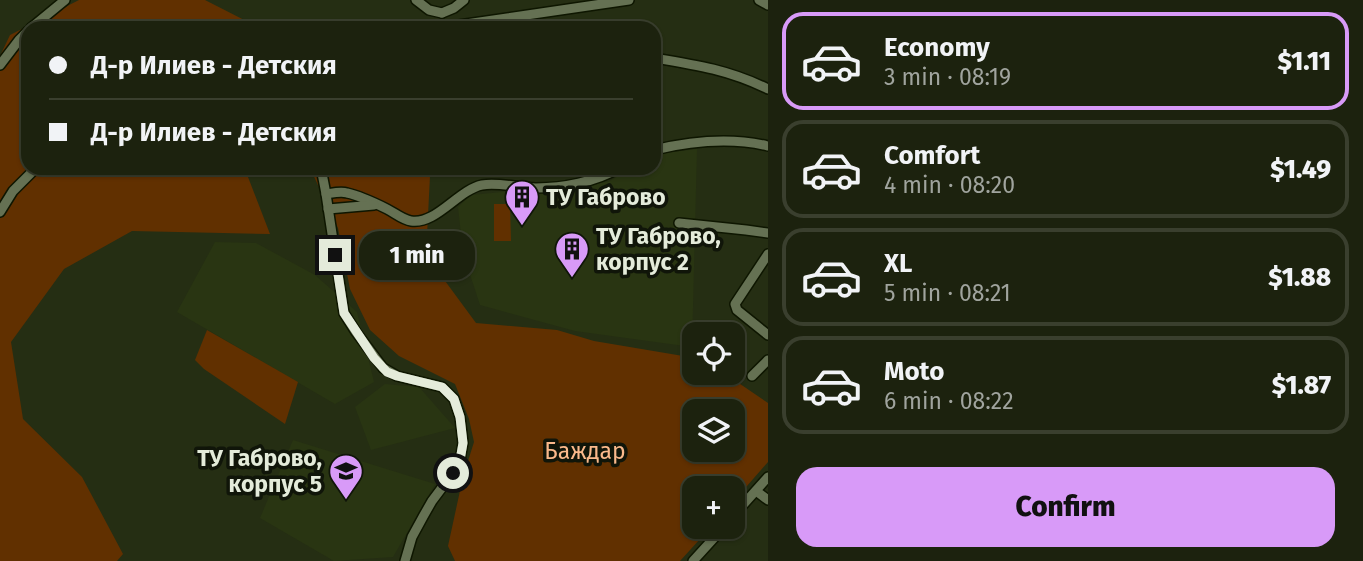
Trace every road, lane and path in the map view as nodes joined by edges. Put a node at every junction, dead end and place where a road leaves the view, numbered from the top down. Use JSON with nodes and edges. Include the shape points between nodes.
{"nodes":[{"id":1,"x":65,"y":0,"type":"edge"},
{"id":2,"x":416,"y":0,"type":"edge"},
{"id":3,"x":464,"y":0,"type":"edge"},
{"id":4,"x":629,"y":0,"type":"edge"},
{"id":5,"x":759,"y":0,"type":"edge"},
{"id":6,"x":768,"y":5,"type":"edge"},
{"id":7,"x":442,"y":13,"type":"junction"},
{"id":8,"x":39,"y":21,"type":"edge"},
{"id":9,"x":448,"y":21,"type":"edge"},
{"id":10,"x":492,"y":21,"type":"edge"},
{"id":11,"x":21,"y":38,"type":"edge"},
{"id":12,"x":661,"y":59,"type":"edge"},
{"id":13,"x":0,"y":65,"type":"edge"},
{"id":14,"x":768,"y":89,"type":"edge"},
{"id":15,"x":768,"y":146,"type":"edge"},
{"id":16,"x":661,"y":149,"type":"edge"},
{"id":17,"x":29,"y":175,"type":"edge"},
{"id":18,"x":322,"y":175,"type":"edge"},
{"id":19,"x":603,"y":175,"type":"edge"},
{"id":20,"x":326,"y":194,"type":"junction"},
{"id":21,"x":379,"y":205,"type":"junction"},
{"id":22,"x":328,"y":209,"type":"junction"},
{"id":23,"x":0,"y":212,"type":"edge"},
{"id":24,"x":679,"y":223,"type":"dead end"},
{"id":25,"x":768,"y":233,"type":"edge"},
{"id":26,"x":768,"y":254,"type":"edge"},
{"id":27,"x":768,"y":335,"type":"edge"},
{"id":28,"x":768,"y":360,"type":"edge"},
{"id":29,"x":752,"y":376,"type":"dead end"},
{"id":30,"x":768,"y":477,"type":"edge"},
{"id":31,"x":756,"y":491,"type":"junction"},
{"id":32,"x":768,"y":500,"type":"edge"},
{"id":33,"x":745,"y":503,"type":"edge"},
{"id":34,"x":713,"y":539,"type":"edge"},
{"id":35,"x":405,"y":561,"type":"edge"},
{"id":36,"x":693,"y":561,"type":"edge"}],
"edges":[{"from":1,"to":8,"type":"street"},
{"from":2,"to":7,"type":"street"},
{"from":3,"to":7,"type":"street"},
{"from":4,"to":10,"type":"street"},
{"from":5,"to":6,"type":"street"},
{"from":7,"to":9,"type":"street"},
{"from":11,"to":13,"type":"street"},
{"from":12,"to":14,"type":"street","via":[[719,69]]},
{"from":15,"to":16,"type":"street","via":[[715,140]]},
{"from":17,"to":23,"type":"street"},
{"from":18,"to":20,"type":"street"},
{"from":19,"to":21,"type":"street","via":[[554,187],[481,186],[420,221],[407,220]]},
{"from":20,"to":21,"type":"street","via":[[346,192]]},
{"from":20,"to":22,"type":"street"},
{"from":21,"to":22,"type":"street"},
{"from":22,"to":35,"type":"street","via":[[344,313],[356,332],[387,372],[446,390],[460,417],[460,460],[412,537]]},
{"from":24,"to":25,"type":"street"},
{"from":26,"to":27,"type":"street","via":[[735,304]]},
{"from":28,"to":29,"type":"street"},
{"from":30,"to":31,"type":"street"},
{"from":31,"to":32,"type":"street"},
{"from":31,"to":33,"type":"street"},
{"from":34,"to":36,"type":"street"}]}
